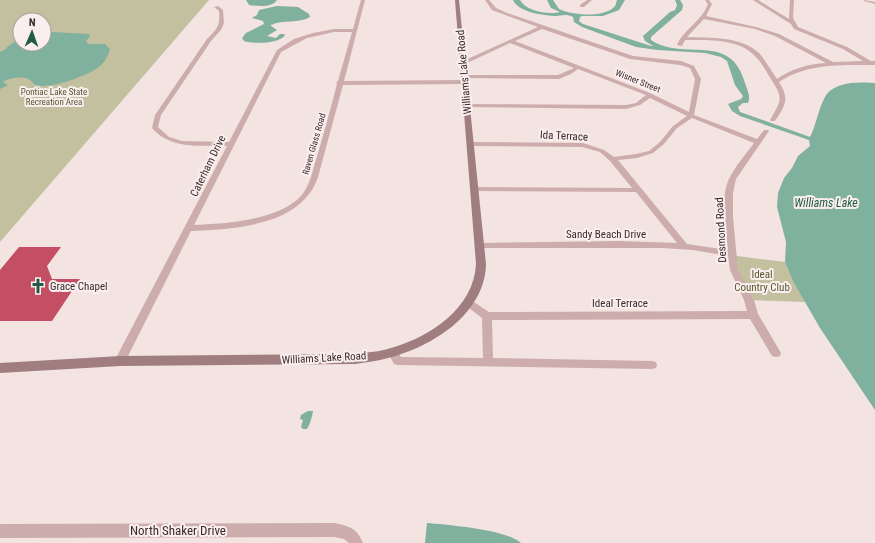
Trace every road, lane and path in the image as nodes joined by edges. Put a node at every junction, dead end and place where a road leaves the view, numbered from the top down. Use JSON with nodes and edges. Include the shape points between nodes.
{"nodes":[{"id":1,"x":362,"y":0,"type":"edge"},
{"id":2,"x":457,"y":0,"type":"edge"},
{"id":3,"x":487,"y":0,"type":"edge"},
{"id":4,"x":590,"y":0,"type":"edge"},
{"id":5,"x":707,"y":0,"type":"edge"},
{"id":6,"x":755,"y":0,"type":"edge"},
{"id":7,"x":792,"y":0,"type":"edge"},
{"id":8,"x":866,"y":0,"type":"edge"},
{"id":9,"x":875,"y":3,"type":"edge"},
{"id":10,"x":582,"y":6,"type":"dead end"},
{"id":11,"x":216,"y":7,"type":"dead end"},
{"id":12,"x":703,"y":17,"type":"junction"},
{"id":13,"x":790,"y":23,"type":"junction"},
{"id":14,"x":542,"y":27,"type":"junction"},
{"id":15,"x":354,"y":30,"type":"junction"},
{"id":16,"x":682,"y":38,"type":"junction"},
{"id":17,"x":510,"y":41,"type":"junction"},
{"id":18,"x":680,"y":45,"type":"dead end"},
{"id":19,"x":463,"y":63,"type":"junction"},
{"id":20,"x":873,"y":63,"type":"edge"},
{"id":21,"x":832,"y":64,"type":"junction"},
{"id":22,"x":578,"y":67,"type":"junction"},
{"id":23,"x":464,"y":80,"type":"junction"},
{"id":24,"x":339,"y":82,"type":"junction"},
{"id":25,"x":776,"y":82,"type":"junction"},
{"id":26,"x":650,"y":95,"type":"junction"},
{"id":27,"x":467,"y":106,"type":"junction"},
{"id":28,"x":691,"y":116,"type":"junction"},
{"id":29,"x":773,"y":120,"type":"dead end"},
{"id":30,"x":766,"y":130,"type":"dead end"},
{"id":31,"x":758,"y":142,"type":"junction"},
{"id":32,"x":231,"y":144,"type":"junction"},
{"id":33,"x":470,"y":144,"type":"junction"},
{"id":34,"x":613,"y":159,"type":"junction"},
{"id":35,"x":474,"y":189,"type":"junction"},
{"id":36,"x":638,"y":190,"type":"junction"},
{"id":37,"x":189,"y":228,"type":"junction"},
{"id":38,"x":480,"y":246,"type":"junction"},
{"id":39,"x":684,"y":246,"type":"junction"},
{"id":40,"x":732,"y":254,"type":"junction"},
{"id":41,"x":468,"y":302,"type":"junction"},
{"id":42,"x":753,"y":315,"type":"junction"},
{"id":43,"x":487,"y":316,"type":"junction"},
{"id":44,"x":393,"y":353,"type":"junction"},
{"id":45,"x":776,"y":353,"type":"dead end"},
{"id":46,"x":120,"y":361,"type":"junction"},
{"id":47,"x":488,"y":362,"type":"junction"},
{"id":48,"x":652,"y":365,"type":"dead end"},
{"id":49,"x":0,"y":368,"type":"edge"},
{"id":50,"x":0,"y":531,"type":"edge"},
{"id":51,"x":356,"y":541,"type":"edge"}],
"edges":[{"from":1,"to":15,"type":"street","name":"Raven Glass Road"},
{"from":2,"to":19,"type":"main road","name":"Williams Lake Road"},
{"from":3,"to":14,"type":"street","via":[[504,14]]},
{"from":4,"to":10,"type":"street"},
{"from":5,"to":12,"type":"street","via":[[710,8]]},
{"from":6,"to":13,"type":"street"},
{"from":7,"to":13,"type":"street"},
{"from":8,"to":9,"type":"street"},
{"from":11,"to":32,"type":"street","via":[[222,14],[219,30],[209,40],[158,115],[155,128],[167,138],[180,143]]},
{"from":12,"to":16,"type":"street"},
{"from":12,"to":21,"type":"street","via":[[777,34]]},
{"from":13,"to":20,"type":"street"},
{"from":14,"to":17,"type":"street"},
{"from":14,"to":28,"type":"street","via":[[632,58],[688,64],[695,69],[698,79]]},
{"from":15,"to":24,"type":"street","name":"Raven Glass Road"},
{"from":15,"to":32,"type":"street","name":"Caterham Drive","via":[[329,31],[305,36],[279,50]]},
{"from":16,"to":18,"type":"street"},
{"from":16,"to":25,"type":"street","via":[[719,41],[745,47],[762,61]]},
{"from":17,"to":19,"type":"street"},
{"from":17,"to":22,"type":"street","name":"Wisner Street"},
{"from":19,"to":23,"type":"main road","name":"Williams Lake Road"},
{"from":20,"to":21,"type":"street"},
{"from":21,"to":25,"type":"street","via":[[804,68]]},
{"from":22,"to":23,"type":"street","via":[[558,77]]},
{"from":22,"to":26,"type":"street","name":"Wisner Street"},
{"from":23,"to":24,"type":"street"},
{"from":23,"to":27,"type":"main road","name":"Williams Lake Road"},
{"from":24,"to":37,"type":"street","name":"Raven Glass Road","via":[[321,156],[305,195],[272,217],[255,222]]},
{"from":25,"to":29,"type":"street","via":[[782,91],[783,104]]},
{"from":26,"to":27,"type":"street","via":[[638,104],[626,107]]},
{"from":26,"to":28,"type":"street","name":"Wisner Street"},
{"from":27,"to":33,"type":"main road","name":"Williams Lake Road"},
{"from":28,"to":31,"type":"street","name":"Wisner Street"},
{"from":28,"to":34,"type":"street","via":[[675,127],[651,152]]},
{"from":30,"to":31,"type":"street","name":"Desmond Road"},
{"from":31,"to":40,"type":"street","name":"Desmond Road","via":[[732,179],[729,193]]},
{"from":32,"to":37,"type":"street","name":"Caterham Drive"},
{"from":33,"to":34,"type":"street","name":"Ida Terrace","via":[[583,145]]},
{"from":33,"to":35,"type":"main road","name":"Williams Lake Road"},
{"from":34,"to":36,"type":"street","name":"Ida Terrace"},
{"from":35,"to":36,"type":"street"},
{"from":35,"to":38,"type":"main road","name":"Williams Lake Road"},
{"from":36,"to":39,"type":"street","name":"Ida Terrace"},
{"from":37,"to":46,"type":"street","name":"Caterham Drive"},
{"from":38,"to":39,"type":"street","name":"Sandy Beach Drive"},
{"from":38,"to":41,"type":"main road","name":"Williams Lake Road","via":[[480,276]]},
{"from":39,"to":40,"type":"street","name":"Sandy Beach Drive"},
{"from":40,"to":42,"type":"street","name":"Desmond Road","via":[[734,270],[749,300]]},
{"from":41,"to":43,"type":"street"},
{"from":41,"to":44,"type":"main road","name":"Williams Lake Road","via":[[450,323],[425,339]]},
{"from":42,"to":43,"type":"street","name":"Ideal Terrace"},
{"from":42,"to":45,"type":"street","name":"Desmond Road"},
{"from":43,"to":47,"type":"street"},
{"from":44,"to":46,"type":"main road","name":"Williams Lake Road","via":[[355,359]]},
{"from":44,"to":47,"type":"street","via":[[398,361]]},
{"from":46,"to":49,"type":"main road","name":"Williams Lake Road"},
{"from":47,"to":48,"type":"street"},
{"from":50,"to":51,"type":"street","name":"North Shaker Drive","via":[[334,530],[350,534]]}]}
